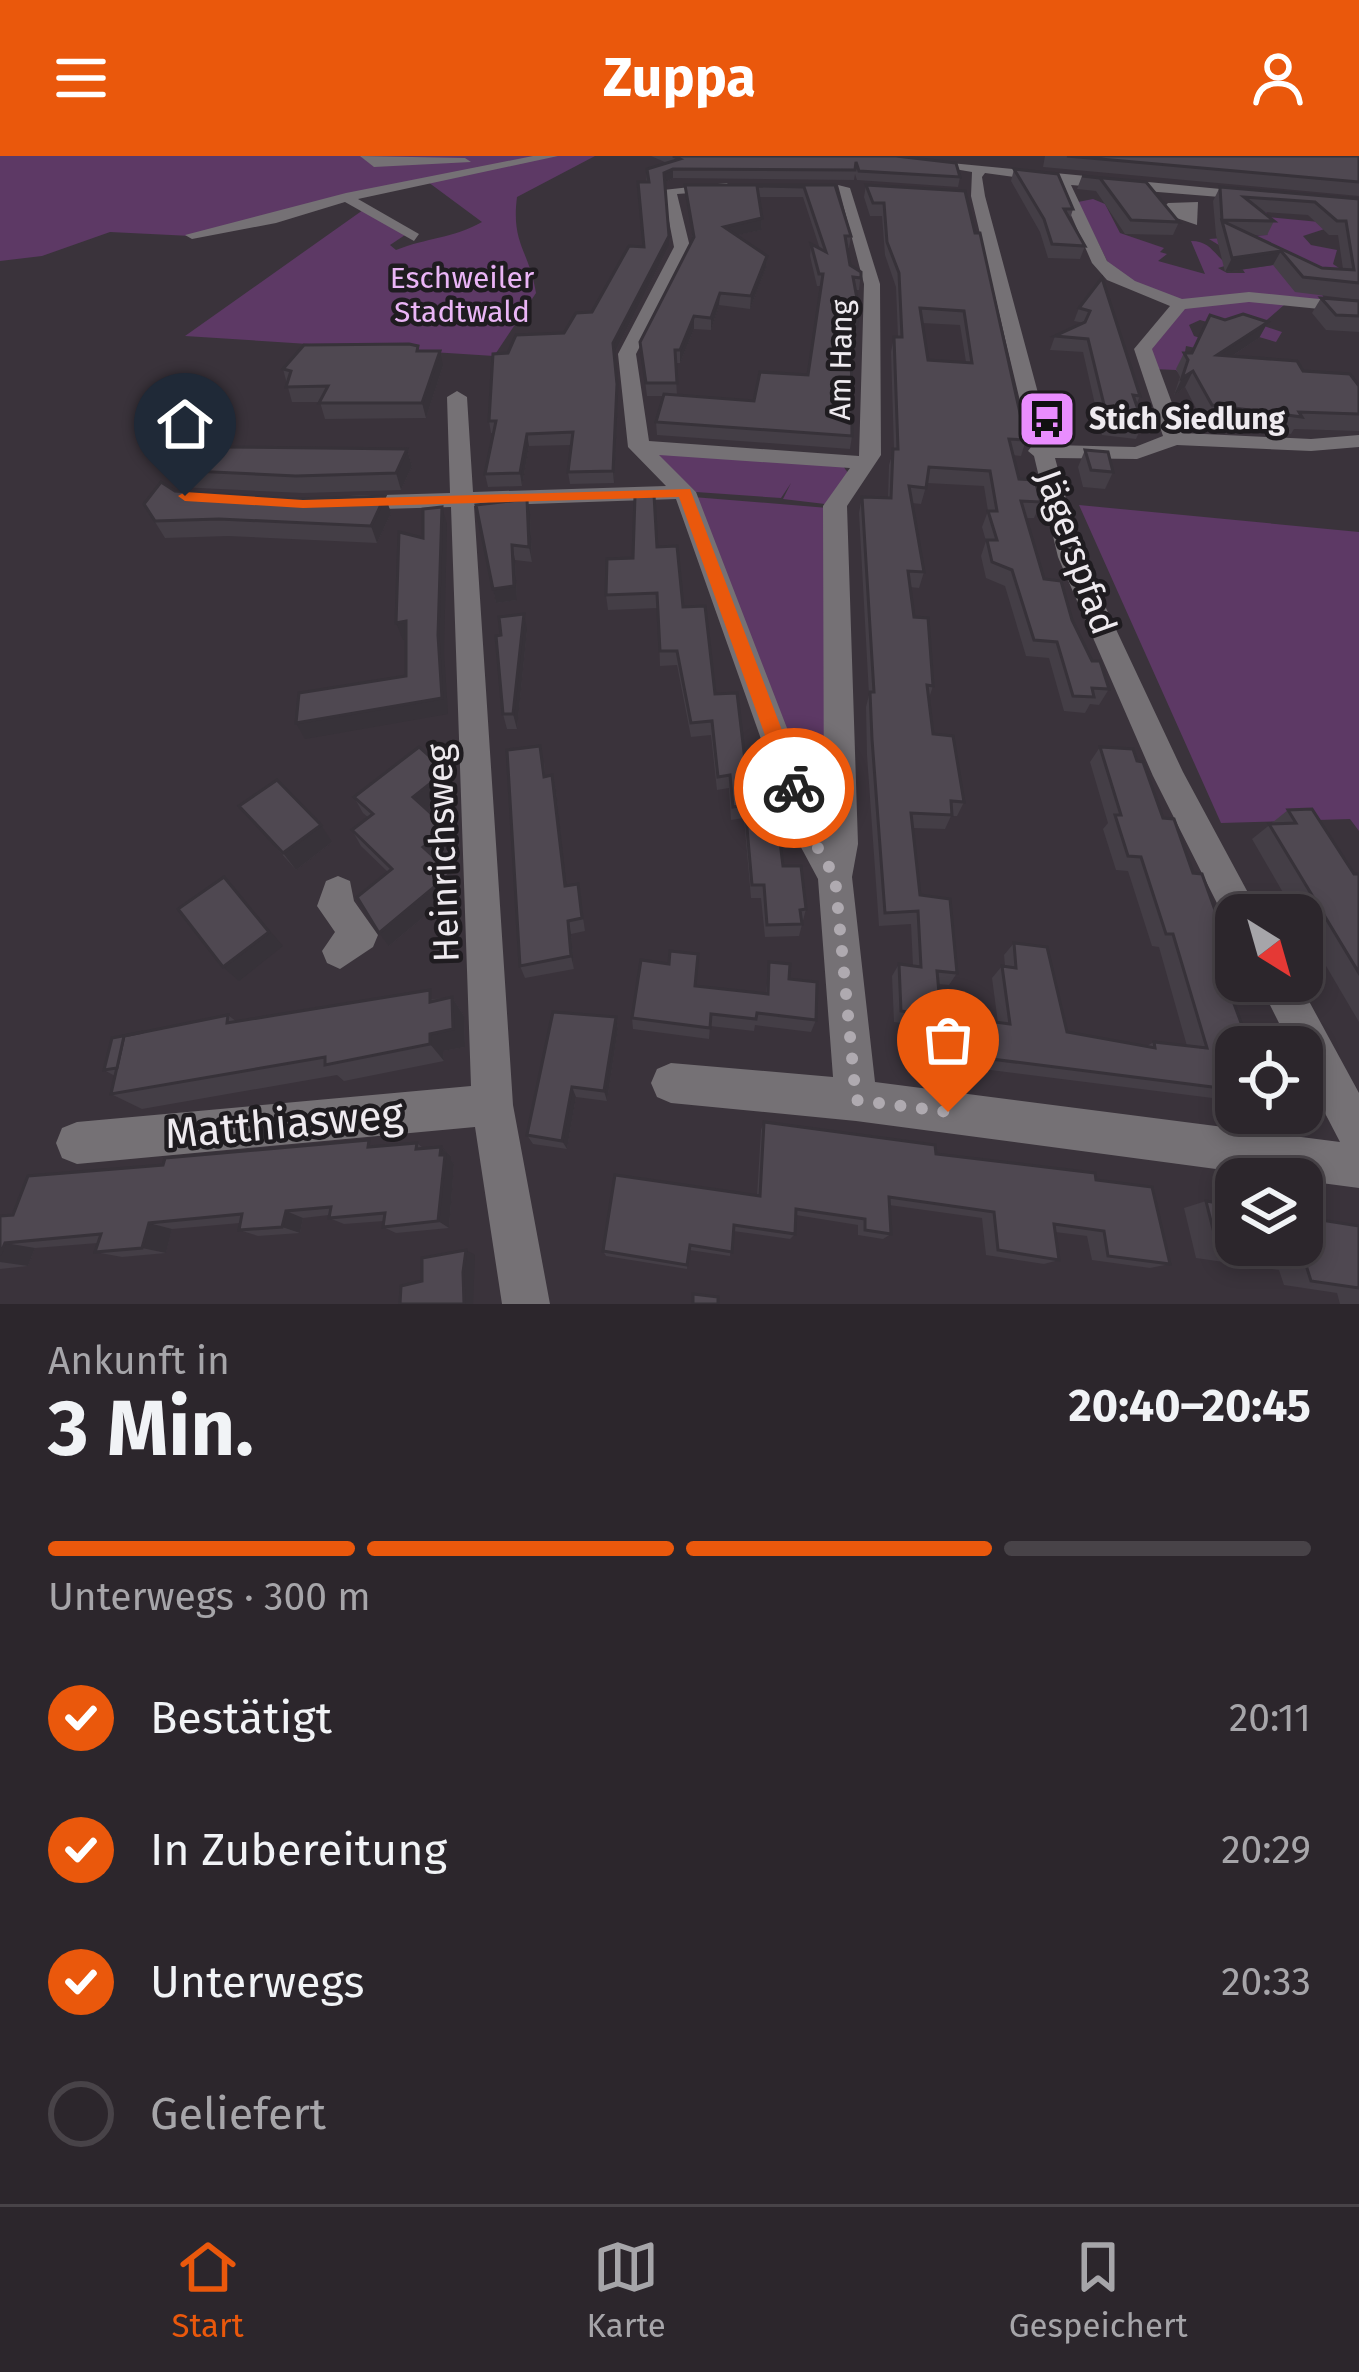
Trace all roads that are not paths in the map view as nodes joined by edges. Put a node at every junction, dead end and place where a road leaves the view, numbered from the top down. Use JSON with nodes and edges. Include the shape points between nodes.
{"nodes":[{"id":1,"x":366,"y":156,"type":"edge"},
{"id":2,"x":552,"y":156,"type":"edge"},
{"id":3,"x":1029,"y":157,"type":"edge"},
{"id":4,"x":894,"y":159,"type":"edge"},
{"id":5,"x":518,"y":161,"type":"junction"},
{"id":6,"x":983,"y":170,"type":"junction"},
{"id":7,"x":1062,"y":180,"type":"junction"},
{"id":8,"x":745,"y":187,"type":"edge"},
{"id":9,"x":866,"y":189,"type":"edge"},
{"id":10,"x":1244,"y":195,"type":"junction"},
{"id":11,"x":346,"y":196,"type":"junction"},
{"id":12,"x":1265,"y":196,"type":"edge"},
{"id":13,"x":192,"y":235,"type":"dead end"},
{"id":14,"x":414,"y":237,"type":"dead end"},
{"id":15,"x":1204,"y":239,"type":"dead end"},
{"id":16,"x":1180,"y":304,"type":"junction"},
{"id":17,"x":1359,"y":308,"type":"edge"},
{"id":18,"x":457,"y":397,"type":"dead end"},
{"id":19,"x":1175,"y":440,"type":"junction"},
{"id":20,"x":1359,"y":441,"type":"edge"},
{"id":21,"x":639,"y":447,"type":"junction"},
{"id":22,"x":1039,"y":451,"type":"junction"},
{"id":23,"x":866,"y":464,"type":"junction"},
{"id":24,"x":685,"y":492,"type":"junction"},
{"id":25,"x":462,"y":500,"type":"junction"},
{"id":26,"x":326,"y":503,"type":"edge"},
{"id":27,"x":835,"y":877,"type":"junction"},
{"id":28,"x":338,"y":892,"type":"dead end"},
{"id":29,"x":1231,"y":894,"type":"edge"},
{"id":30,"x":340,"y":951,"type":"dead end"},
{"id":31,"x":1288,"y":1002,"type":"edge"},
{"id":32,"x":670,"y":1082,"type":"dead end"},
{"id":33,"x":856,"y":1100,"type":"junction"},
{"id":34,"x":492,"y":1105,"type":"junction"},
{"id":35,"x":1359,"y":1135,"type":"edge"},
{"id":36,"x":77,"y":1143,"type":"dead end"},
{"id":37,"x":1359,"y":1166,"type":"edge"},
{"id":38,"x":526,"y":1304,"type":"edge"}],
"edges":[{"from":1,"to":5,"type":"street","via":[[374,163]]},
{"from":2,"to":5,"type":"street"},
{"from":3,"to":6,"type":"street"},
{"from":4,"to":6,"type":"street"},
{"from":5,"to":11,"type":"street"},
{"from":6,"to":7,"type":"street"},
{"from":6,"to":22,"type":"street","name":"Jägerspfad","via":[[967,195]]},
{"from":7,"to":10,"type":"street"},
{"from":7,"to":16,"type":"street","via":[[1113,277]]},
{"from":8,"to":21,"type":"street","via":[[670,190],[682,247],[626,354]]},
{"from":9,"to":23,"type":"street","name":"Am Hang","via":[[836,188],[872,284]]},
{"from":10,"to":12,"type":"street"},
{"from":10,"to":15,"type":"street","via":[[1192,213]]},
{"from":11,"to":13,"type":"street"},
{"from":11,"to":14,"type":"street"},
{"from":16,"to":17,"type":"street","via":[[1250,297]]},
{"from":16,"to":19,"type":"street","via":[[1143,349]]},
{"from":18,"to":25,"type":"street","name":"Heinrichsweg"},
{"from":19,"to":20,"type":"street"},
{"from":19,"to":22,"type":"street","via":[[1136,453]]},
{"from":21,"to":23,"type":"street"},
{"from":21,"to":24,"type":"street"},
{"from":22,"to":29,"type":"street","name":"Jägerspfad","via":[[1070,557]]},
{"from":23,"to":27,"type":"street","via":[[835,506],[842,844]]},
{"from":24,"to":25,"type":"street"},
{"from":24,"to":27,"type":"street","via":[[812,838]]},
{"from":25,"to":26,"type":"street"},
{"from":25,"to":34,"type":"street","name":"Heinrichsweg"},
{"from":27,"to":33,"type":"street"},
{"from":28,"to":30,"type":"street","via":[[335,906],[360,935]]},
{"from":31,"to":35,"type":"street"},
{"from":32,"to":33,"type":"street"},
{"from":33,"to":37,"type":"street"},
{"from":34,"to":36,"type":"street","name":"Matthiasweg"},
{"from":34,"to":38,"type":"street","name":"Heinrichsweg"}]}
